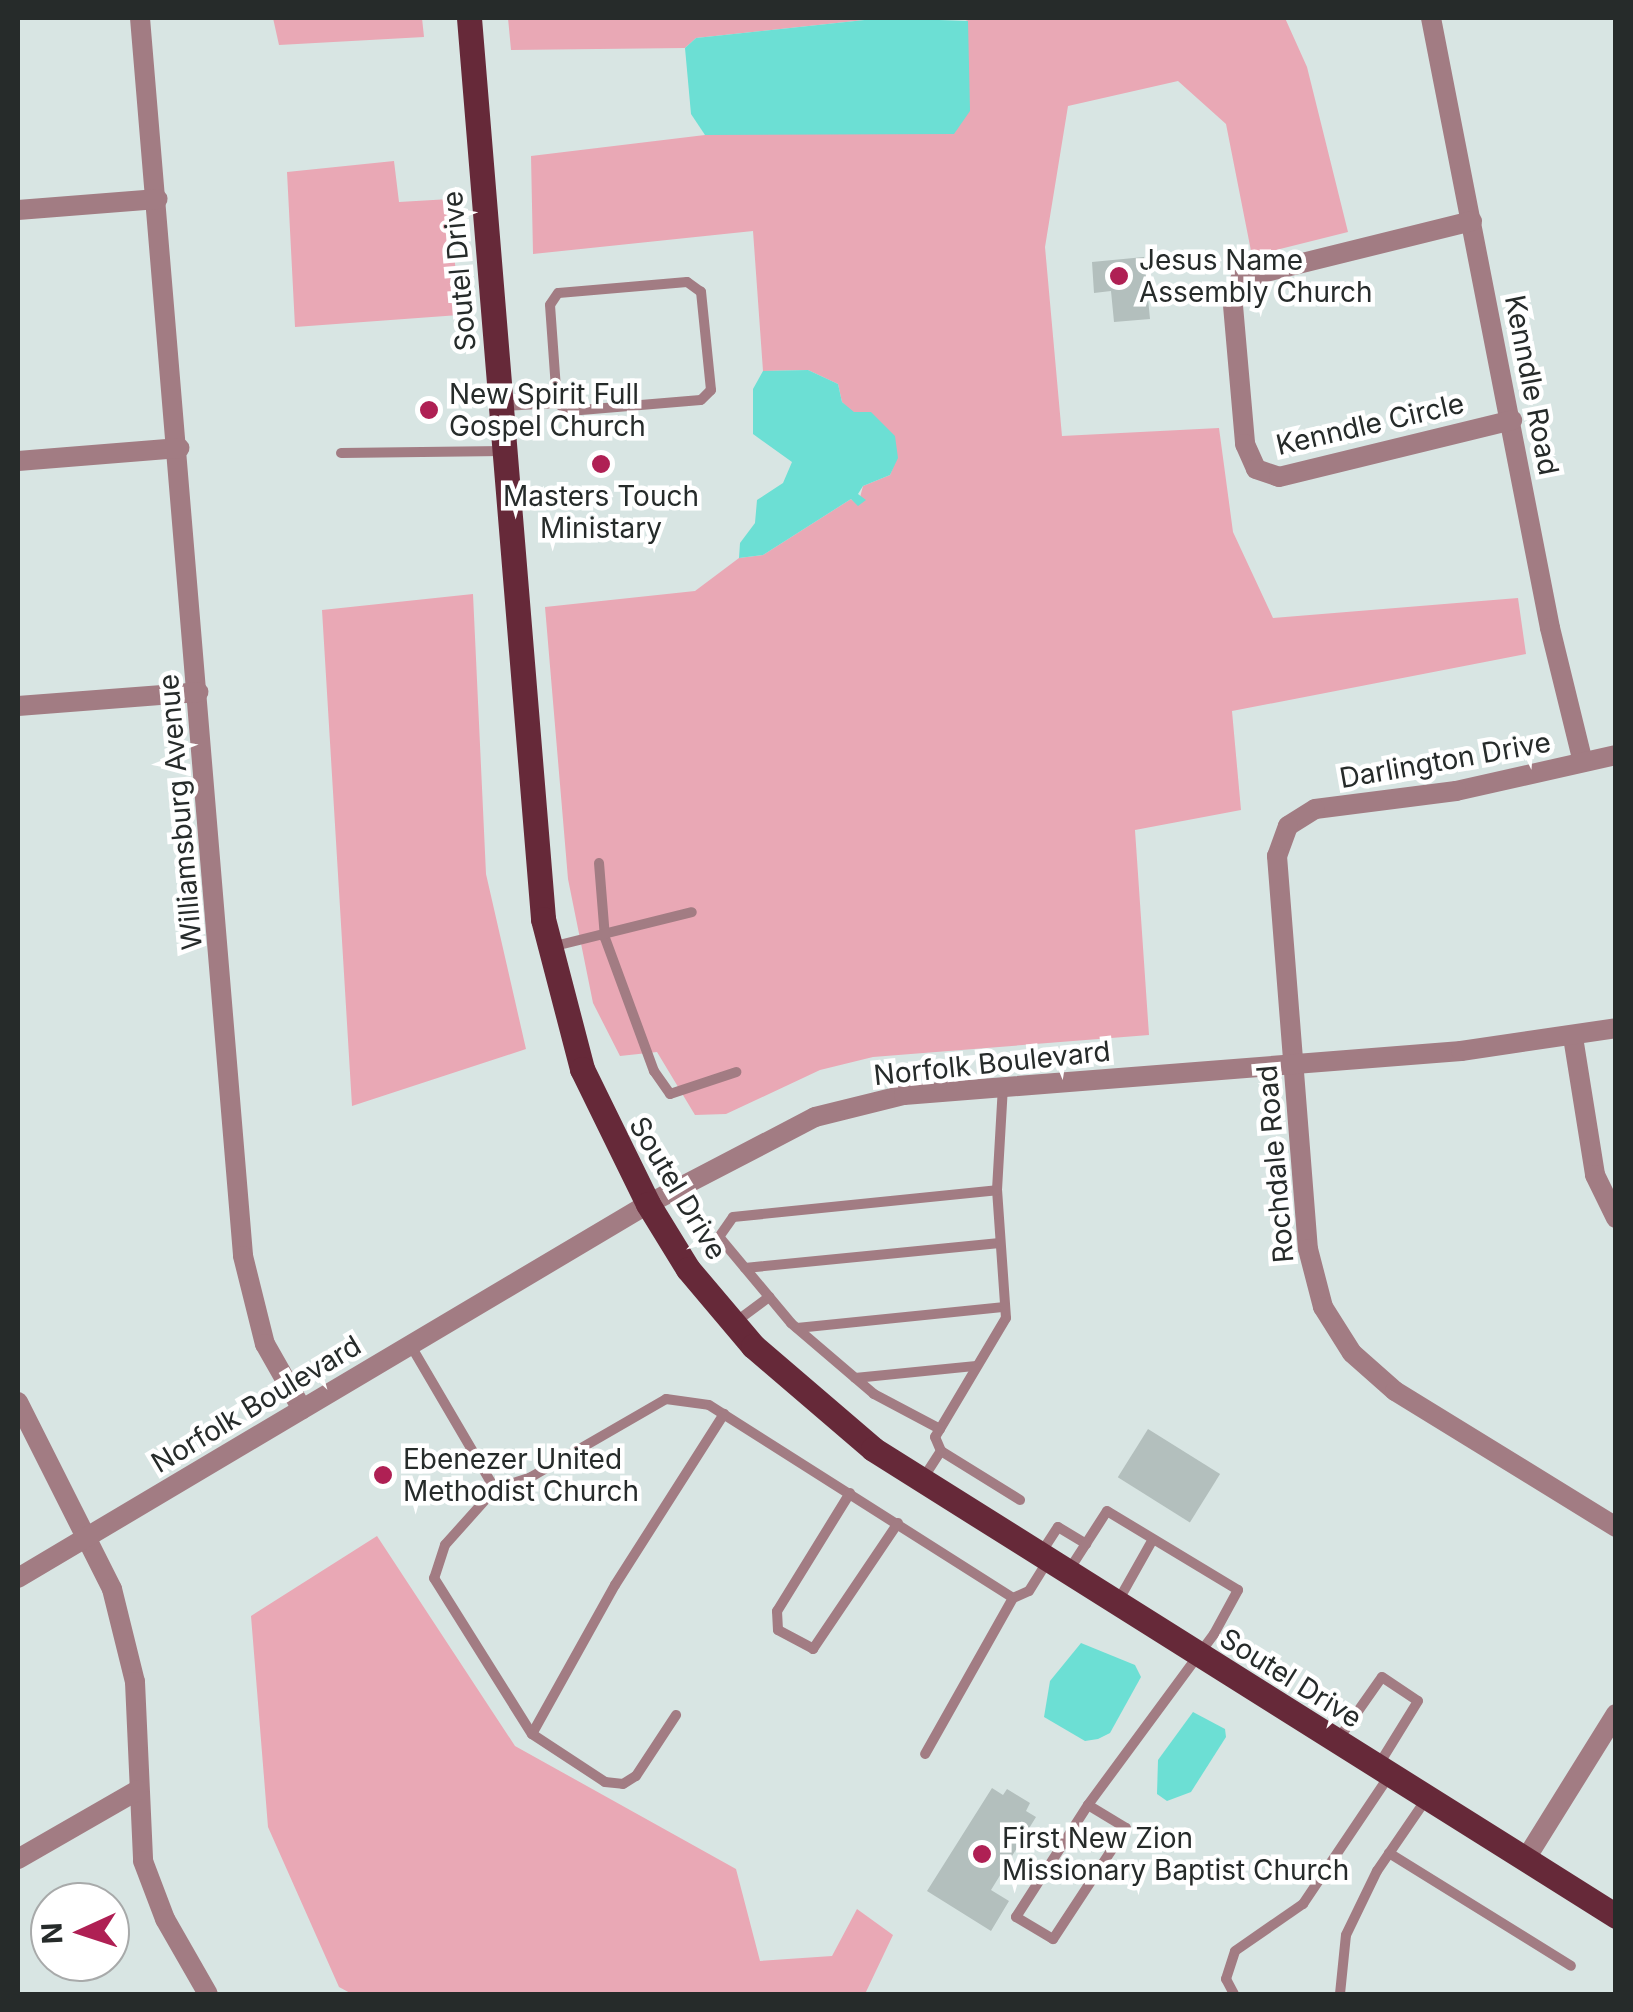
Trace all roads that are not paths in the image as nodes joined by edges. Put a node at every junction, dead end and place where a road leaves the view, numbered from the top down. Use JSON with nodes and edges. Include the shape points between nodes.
{"nodes":[{"id":1,"x":140,"y":18,"type":"edge"},
{"id":2,"x":469,"y":18,"type":"edge"},
{"id":3,"x":1431,"y":18,"type":"edge"},
{"id":4,"x":158,"y":199,"type":"junction"},
{"id":5,"x":18,"y":210,"type":"edge"},
{"id":6,"x":1472,"y":221,"type":"junction"},
{"id":7,"x":557,"y":404,"type":"junction"},
{"id":8,"x":500,"y":406,"type":"junction"},
{"id":9,"x":1512,"y":420,"type":"junction"},
{"id":10,"x":180,"y":448,"type":"junction"},
{"id":11,"x":504,"y":451,"type":"junction"},
{"id":12,"x":342,"y":453,"type":"dead end"},
{"id":13,"x":18,"y":461,"type":"edge"},
{"id":14,"x":198,"y":692,"type":"junction"},
{"id":15,"x":18,"y":706,"type":"edge"},
{"id":16,"x":1616,"y":755,"type":"edge"},
{"id":17,"x":1583,"y":762,"type":"junction"},
{"id":18,"x":1288,"y":826,"type":"joint"},
{"id":19,"x":599,"y":863,"type":"dead end"},
{"id":20,"x":692,"y":912,"type":"dead end"},
{"id":21,"x":605,"y":938,"type":"junction"},
{"id":22,"x":550,"y":947,"type":"junction"},
{"id":23,"x":1616,"y":1028,"type":"edge"},
{"id":24,"x":1573,"y":1037,"type":"junction"},
{"id":25,"x":1294,"y":1064,"type":"junction"},
{"id":26,"x":736,"y":1072,"type":"dead end"},
{"id":27,"x":1003,"y":1087,"type":"junction"},
{"id":28,"x":997,"y":1190,"type":"junction"},
{"id":29,"x":648,"y":1204,"type":"junction"},
{"id":30,"x":1616,"y":1218,"type":"edge"},
{"id":31,"x":1000,"y":1243,"type":"junction"},
{"id":32,"x":745,"y":1268,"type":"junction"},
{"id":33,"x":769,"y":1297,"type":"junction"},
{"id":34,"x":1005,"y":1307,"type":"junction"},
{"id":35,"x":734,"y":1324,"type":"junction"},
{"id":36,"x":796,"y":1328,"type":"junction"},
{"id":37,"x":411,"y":1345,"type":"junction"},
{"id":38,"x":976,"y":1366,"type":"junction"},
{"id":39,"x":855,"y":1378,"type":"junction"},
{"id":40,"x":18,"y":1402,"type":"edge"},
{"id":41,"x":302,"y":1409,"type":"junction"},
{"id":42,"x":724,"y":1414,"type":"junction"},
{"id":43,"x":940,"y":1429,"type":"junction"},
{"id":44,"x":941,"y":1451,"type":"junction"},
{"id":45,"x":922,"y":1481,"type":"junction"},
{"id":46,"x":494,"y":1489,"type":"junction"},
{"id":47,"x":850,"y":1493,"type":"junction"},
{"id":48,"x":1020,"y":1500,"type":"dead end"},
{"id":49,"x":898,"y":1523,"type":"junction"},
{"id":50,"x":1616,"y":1528,"type":"edge"},
{"id":51,"x":87,"y":1537,"type":"junction"},
{"id":52,"x":1153,"y":1539,"type":"junction"},
{"id":53,"x":1086,"y":1544,"type":"junction"},
{"id":54,"x":1052,"y":1563,"type":"junction"},
{"id":55,"x":18,"y":1578,"type":"edge"},
{"id":56,"x":1013,"y":1598,"type":"junction"},
{"id":57,"x":1116,"y":1604,"type":"junction"},
{"id":58,"x":1198,"y":1654,"type":"junction"},
{"id":59,"x":676,"y":1714,"type":"dead end"},
{"id":60,"x":1616,"y":1714,"type":"edge"},
{"id":61,"x":532,"y":1734,"type":"junction"},
{"id":62,"x":1336,"y":1742,"type":"junction"},
{"id":63,"x":925,"y":1754,"type":"dead end"},
{"id":64,"x":1384,"y":1771,"type":"junction"},
{"id":65,"x":138,"y":1790,"type":"junction"},
{"id":66,"x":1426,"y":1798,"type":"junction"},
{"id":67,"x":1088,"y":1805,"type":"junction"},
{"id":68,"x":1389,"y":1853,"type":"junction"},
{"id":69,"x":18,"y":1859,"type":"edge"},
{"id":70,"x":1525,"y":1860,"type":"junction"},
{"id":71,"x":1616,"y":1916,"type":"edge"},
{"id":72,"x":1571,"y":1966,"type":"dead end"},
{"id":73,"x":208,"y":1994,"type":"edge"},
{"id":74,"x":1234,"y":1994,"type":"edge"},
{"id":75,"x":1340,"y":1994,"type":"edge"}],
"edges":[{"from":1,"to":4,"type":"street","name":"Williamsburg Avenue"},
{"from":2,"to":8,"type":"main road","name":"Soutel Drive"},
{"from":3,"to":6,"type":"street","name":"Kenndle Road"},
{"from":4,"to":5,"type":"street"},
{"from":4,"to":10,"type":"street","name":"Williamsburg Avenue"},
{"from":6,"to":9,"type":"street","name":"Kenndle Road"},
{"from":6,"to":9,"type":"street","name":"Kenndle Circle","via":[[1240,278],[1232,294],[1245,444],[1256,469],[1279,476]]},
{"from":7,"to":7,"type":"lane","via":[[569,411],[702,400],[710,390],[702,292],[687,282],[558,293],[550,305]]},
{"from":7,"to":8,"type":"lane"},
{"from":8,"to":11,"type":"main road","name":"Soutel Drive"},
{"from":9,"to":17,"type":"street","name":"Kenndle Road","via":[[1550,628]]},
{"from":10,"to":13,"type":"street"},
{"from":10,"to":14,"type":"street","name":"Williamsburg Avenue"},
{"from":11,"to":12,"type":"lane"},
{"from":11,"to":22,"type":"main road","name":"Soutel Drive"},
{"from":14,"to":15,"type":"street"},
{"from":14,"to":41,"type":"street","name":"Williamsburg Avenue","via":[[243,1256],[260,1332]]},
{"from":16,"to":17,"type":"street","name":"Darlington Drive"},
{"from":17,"to":18,"type":"street","name":"Darlington Drive","via":[[1456,791],[1314,810]]},
{"from":18,"to":25,"type":"street","name":"Rochdale Road","via":[[1277,856]]},
{"from":19,"to":21,"type":"lane"},
{"from":20,"to":21,"type":"lane"},
{"from":21,"to":22,"type":"lane"},
{"from":21,"to":26,"type":"lane","via":[[654,1071],[670,1094]]},
{"from":22,"to":29,"type":"main road","name":"Soutel Drive","via":[[582,1069]]},
{"from":23,"to":24,"type":"street","name":"Norfolk Boulevard"},
{"from":24,"to":25,"type":"street","name":"Norfolk Boulevard"},
{"from":24,"to":30,"type":"street","via":[[1594,1174]]},
{"from":25,"to":27,"type":"street","name":"Norfolk Boulevard"},
{"from":25,"to":50,"type":"street","name":"Rochdale Road","via":[[1311,1264],[1336,1331],[1394,1391]]},
{"from":27,"to":28,"type":"lane"},
{"from":27,"to":29,"type":"street","name":"Norfolk Boulevard","via":[[904,1095],[815,1116]]},
{"from":28,"to":31,"type":"lane"},
{"from":28,"to":32,"type":"lane","via":[[733,1217],[719,1237]]},
{"from":29,"to":35,"type":"main road","name":"Soutel Drive","via":[[688,1269]]},
{"from":29,"to":37,"type":"street","name":"Norfolk Boulevard"},
{"from":31,"to":32,"type":"lane"},
{"from":31,"to":34,"type":"lane"},
{"from":32,"to":33,"type":"lane"},
{"from":33,"to":35,"type":"lane"},
{"from":33,"to":36,"type":"lane"},
{"from":34,"to":36,"type":"lane"},
{"from":34,"to":38,"type":"lane","via":[[1006,1318]]},
{"from":35,"to":45,"type":"main road","name":"Soutel Drive","via":[[823,1412]]},
{"from":36,"to":39,"type":"lane"},
{"from":37,"to":41,"type":"street","name":"Norfolk Boulevard"},
{"from":37,"to":46,"type":"lane"},
{"from":38,"to":39,"type":"lane"},
{"from":38,"to":43,"type":"lane"},
{"from":39,"to":43,"type":"lane"},
{"from":40,"to":51,"type":"street","via":[[33,1443]]},
{"from":41,"to":51,"type":"street","name":"Norfolk Boulevard"},
{"from":42,"to":46,"type":"lane","via":[[666,1399],[531,1477]]},
{"from":42,"to":47,"type":"lane"},
{"from":42,"to":61,"type":"lane","via":[[614,1585]]},
{"from":43,"to":44,"type":"lane"},
{"from":44,"to":45,"type":"lane"},
{"from":44,"to":48,"type":"lane"},
{"from":45,"to":54,"type":"main road","name":"Soutel Drive"},
{"from":46,"to":61,"type":"lane","via":[[444,1545],[434,1578]]},
{"from":47,"to":49,"type":"lane"},
{"from":47,"to":49,"type":"lane","via":[[777,1611],[778,1630],[813,1649]]},
{"from":49,"to":56,"type":"lane"},
{"from":51,"to":55,"type":"street","name":"Norfolk Boulevard"},
{"from":51,"to":65,"type":"street","via":[[130,1649]]},
{"from":52,"to":53,"type":"lane","via":[[1108,1510]]},
{"from":52,"to":57,"type":"lane"},
{"from":52,"to":58,"type":"lane","via":[[1238,1590]]},
{"from":53,"to":54,"type":"lane"},
{"from":53,"to":54,"type":"lane","via":[[1058,1526]]},
{"from":54,"to":56,"type":"lane"},
{"from":54,"to":57,"type":"main road","name":"Soutel Drive"},
{"from":56,"to":63,"type":"lane"},
{"from":57,"to":58,"type":"main road","name":"Soutel Drive"},
{"from":58,"to":62,"type":"main road","name":"Soutel Drive"},
{"from":58,"to":67,"type":"lane"},
{"from":59,"to":61,"type":"lane","via":[[636,1776],[623,1784],[605,1782]]},
{"from":60,"to":70,"type":"street"},
{"from":62,"to":64,"type":"main road","name":"Soutel Drive"},
{"from":62,"to":64,"type":"lane","via":[[1382,1677],[1418,1701]]},
{"from":64,"to":66,"type":"main road","name":"Soutel Drive"},
{"from":64,"to":74,"type":"lane","via":[[1303,1904],[1234,1951],[1226,1978]]},
{"from":65,"to":69,"type":"street"},
{"from":65,"to":73,"type":"street","via":[[150,1888]]},
{"from":66,"to":68,"type":"lane"},
{"from":66,"to":70,"type":"main road","name":"Soutel Drive"},
{"from":67,"to":67,"type":"lane","via":[[1126,1828],[1053,1939],[1016,1917]]},
{"from":68,"to":72,"type":"lane"},
{"from":68,"to":75,"type":"lane","via":[[1346,1935]]},
{"from":70,"to":71,"type":"main road","name":"Soutel Drive"}]}
